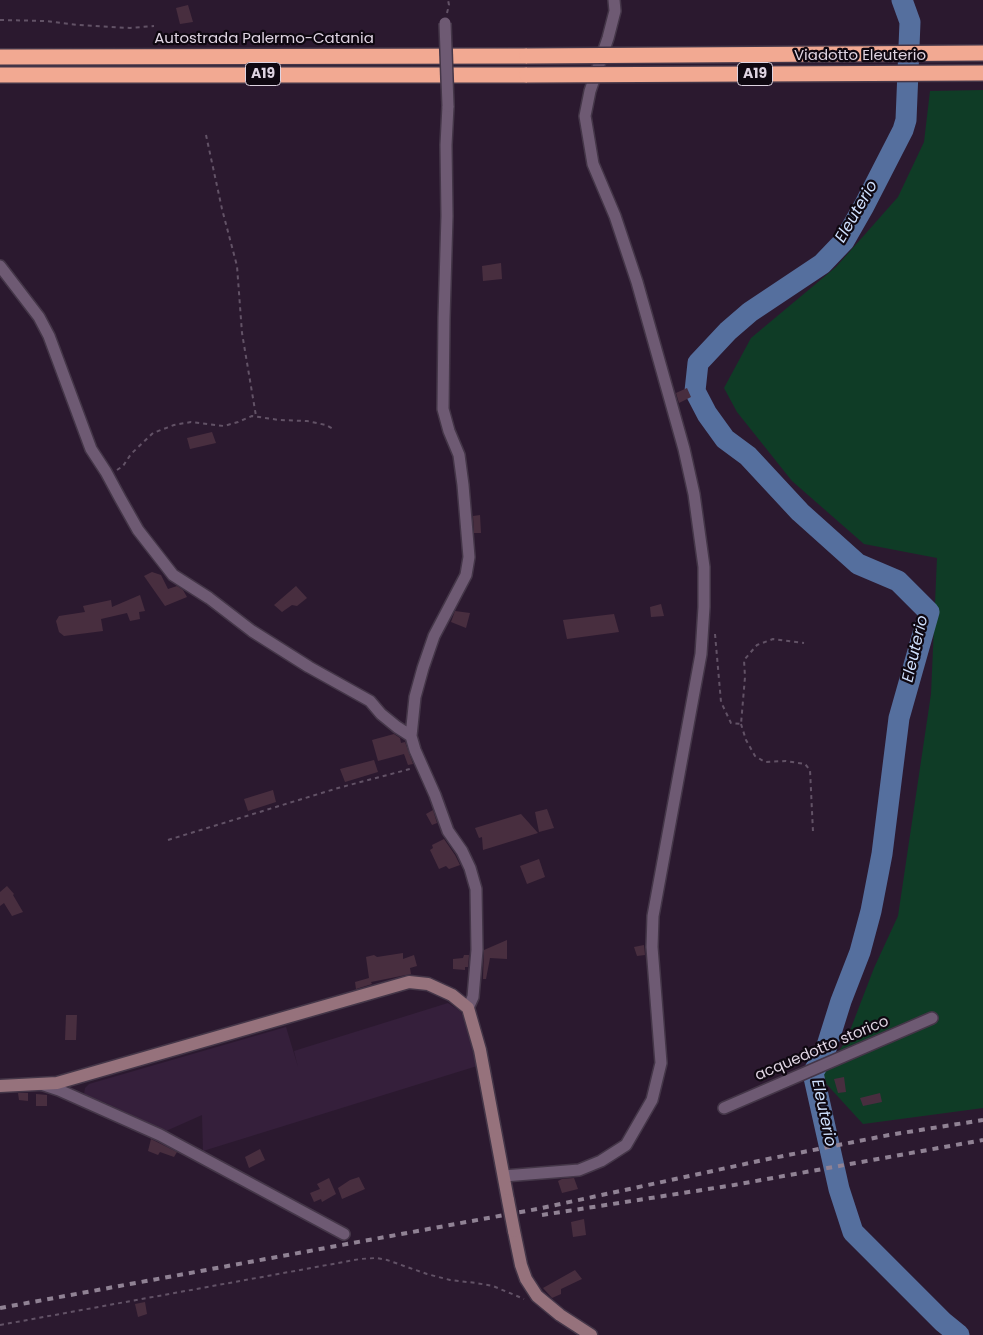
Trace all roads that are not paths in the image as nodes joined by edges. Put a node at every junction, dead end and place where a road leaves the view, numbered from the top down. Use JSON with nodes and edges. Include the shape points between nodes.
{"nodes":[{"id":1,"x":614,"y":0,"type":"edge"},
{"id":2,"x":445,"y":22,"type":"dead end"},
{"id":3,"x":983,"y":53,"type":"edge"},
{"id":4,"x":527,"y":56,"type":"joint"},
{"id":5,"x":0,"y":57,"type":"edge"},
{"id":6,"x":983,"y":73,"type":"edge"},
{"id":7,"x":0,"y":74,"type":"edge"},
{"id":8,"x":0,"y":266,"type":"edge"},
{"id":9,"x":411,"y":736,"type":"junction"},
{"id":10,"x":468,"y":1008,"type":"junction"},
{"id":11,"x":932,"y":1018,"type":"dead end"},
{"id":12,"x":40,"y":1084,"type":"junction"},
{"id":13,"x":0,"y":1086,"type":"edge"},
{"id":14,"x":724,"y":1108,"type":"dead end"},
{"id":15,"x":504,"y":1176,"type":"junction"},
{"id":16,"x":344,"y":1234,"type":"dead end"},
{"id":17,"x":591,"y":1335,"type":"edge"}],
"edges":[{"from":1,"to":15,"type":"street","via":[[615,11],[585,116],[593,164],[637,282],[692,485],[704,568],[701,654],[653,916],[652,947],[662,1063],[652,1100],[626,1145],[602,1161],[579,1170]]},
{"from":2,"to":9,"type":"street","bridge":true,"via":[[448,106],[443,409],[459,455],[469,557],[466,575],[434,636],[423,668],[415,697]]},
{"from":3,"to":4,"type":"highway","name":"Viadotto Eleuterio","number":"A19","bridge":true},
{"from":4,"to":5,"type":"highway","name":"Autostrada Palermo-Catania","number":"A19"},
{"from":6,"to":7,"type":"highway","name":"Viadotto Eleuterio","number":"A19","bridge":true},
{"from":8,"to":9,"type":"street","via":[[39,317],[91,449],[138,530],[173,575],[252,631],[370,701],[381,714]]},
{"from":9,"to":10,"type":"street","via":[[448,831],[462,851],[476,889],[477,950],[473,997]]},
{"from":10,"to":12,"type":"street","via":[[452,995],[428,984],[409,982],[57,1083]]},
{"from":10,"to":15,"type":"street","via":[[480,1050]]},
{"from":11,"to":14,"type":"street","name":"acquedotto storico"},
{"from":12,"to":13,"type":"street"},
{"from":12,"to":16,"type":"street","via":[[160,1135]]},
{"from":15,"to":17,"type":"street","bridge":true,"via":[[526,1279],[537,1296]]}]}
